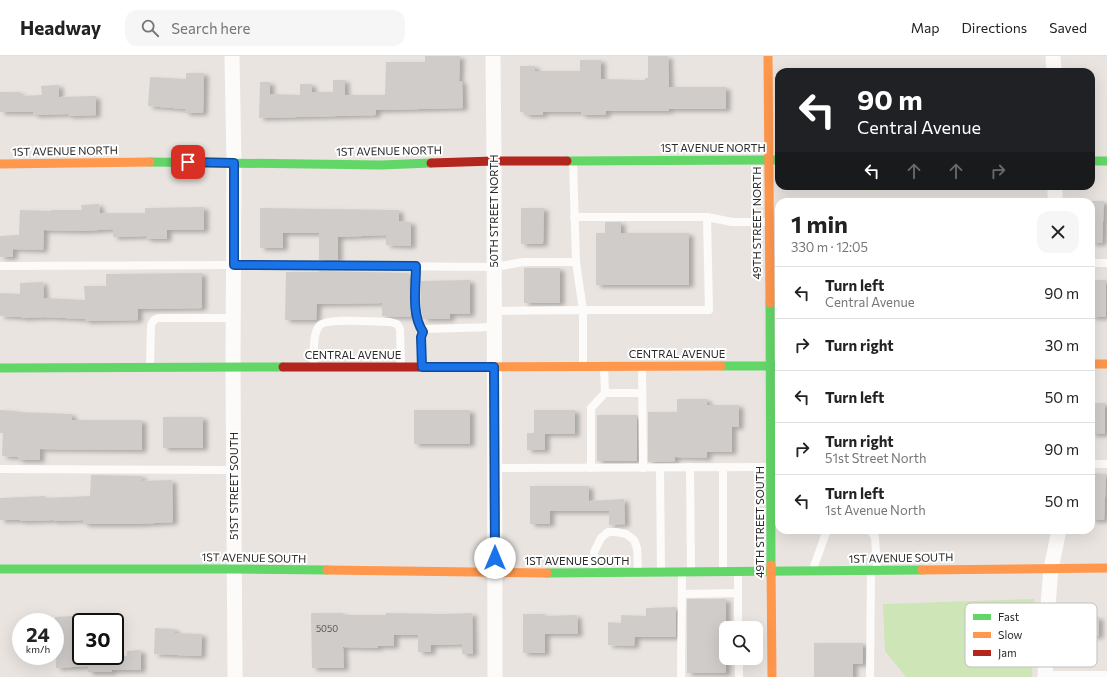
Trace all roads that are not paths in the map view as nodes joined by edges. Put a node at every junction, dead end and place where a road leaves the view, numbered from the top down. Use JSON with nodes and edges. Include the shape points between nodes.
{"nodes":[{"id":1,"x":232,"y":56,"type":"edge"},
{"id":2,"x":492,"y":56,"type":"edge"},
{"id":3,"x":768,"y":56,"type":"edge"},
{"id":4,"x":1053,"y":56,"type":"edge"},
{"id":5,"x":1054,"y":68,"type":"edge"},
{"id":6,"x":769,"y":160,"type":"junction"},
{"id":7,"x":775,"y":160,"type":"edge"},
{"id":8,"x":494,"y":161,"type":"junction"},
{"id":9,"x":573,"y":161,"type":"junction"},
{"id":10,"x":1095,"y":161,"type":"edge"},
{"id":11,"x":1107,"y":161,"type":"edge"},
{"id":12,"x":234,"y":163,"type":"junction"},
{"id":13,"x":0,"y":164,"type":"edge"},
{"id":14,"x":574,"y":217,"type":"junction"},
{"id":15,"x":708,"y":217,"type":"junction"},
{"id":16,"x":770,"y":222,"type":"junction"},
{"id":17,"x":576,"y":262,"type":"junction"},
{"id":18,"x":774,"y":262,"type":"edge"},
{"id":19,"x":1095,"y":263,"type":"edge"},
{"id":20,"x":1107,"y":263,"type":"edge"},
{"id":21,"x":234,"y":265,"type":"junction"},
{"id":22,"x":0,"y":266,"type":"edge"},
{"id":23,"x":416,"y":266,"type":"junction"},
{"id":24,"x":494,"y":267,"type":"junction"},
{"id":25,"x":583,"y":310,"type":"junction"},
{"id":26,"x":494,"y":311,"type":"junction"},
{"id":27,"x":233,"y":318,"type":"junction"},
{"id":28,"x":494,"y":327,"type":"junction"},
{"id":29,"x":423,"y":332,"type":"junction"},
{"id":30,"x":1095,"y":364,"type":"edge"},
{"id":31,"x":1107,"y":364,"type":"edge"},
{"id":32,"x":775,"y":366,"type":"edge"},
{"id":33,"x":314,"y":367,"type":"junction"},
{"id":34,"x":401,"y":367,"type":"junction"},
{"id":35,"x":422,"y":367,"type":"junction"},
{"id":36,"x":494,"y":367,"type":"junction"},
{"id":37,"x":584,"y":367,"type":"junction"},
{"id":38,"x":604,"y":367,"type":"junction"},
{"id":39,"x":642,"y":367,"type":"junction"},
{"id":40,"x":0,"y":368,"type":"edge"},
{"id":41,"x":150,"y":368,"type":"junction"},
{"id":42,"x":233,"y":368,"type":"junction"},
{"id":43,"x":605,"y":393,"type":"junction"},
{"id":44,"x":642,"y":393,"type":"junction"},
{"id":45,"x":775,"y":412,"type":"edge"},
{"id":46,"x":1095,"y":464,"type":"edge"},
{"id":47,"x":1107,"y":464,"type":"edge"},
{"id":48,"x":690,"y":467,"type":"junction"},
{"id":49,"x":723,"y":467,"type":"junction"},
{"id":50,"x":775,"y":467,"type":"edge"},
{"id":51,"x":494,"y":468,"type":"junction"},
{"id":52,"x":591,"y":468,"type":"junction"},
{"id":53,"x":643,"y":468,"type":"junction"},
{"id":54,"x":660,"y":468,"type":"junction"},
{"id":55,"x":0,"y":469,"type":"edge"},
{"id":56,"x":234,"y":470,"type":"junction"},
{"id":57,"x":775,"y":515,"type":"edge"},
{"id":58,"x":826,"y":534,"type":"edge"},
{"id":59,"x":873,"y":534,"type":"edge"},
{"id":60,"x":1058,"y":534,"type":"edge"},
{"id":61,"x":1107,"y":568,"type":"edge"},
{"id":62,"x":0,"y":569,"type":"edge"},
{"id":63,"x":234,"y":569,"type":"junction"},
{"id":64,"x":1051,"y":569,"type":"junction"},
{"id":65,"x":812,"y":571,"type":"junction"},
{"id":66,"x":874,"y":571,"type":"junction"},
{"id":67,"x":638,"y":572,"type":"junction"},
{"id":68,"x":661,"y":572,"type":"junction"},
{"id":69,"x":682,"y":572,"type":"junction"},
{"id":70,"x":691,"y":572,"type":"junction"},
{"id":71,"x":723,"y":572,"type":"junction"},
{"id":72,"x":738,"y":572,"type":"junction"},
{"id":73,"x":772,"y":572,"type":"junction"},
{"id":74,"x":495,"y":573,"type":"junction"},
{"id":75,"x":594,"y":573,"type":"junction"},
{"id":76,"x":738,"y":593,"type":"junction"},
{"id":77,"x":682,"y":594,"type":"junction"},
{"id":78,"x":1048,"y":603,"type":"edge"},
{"id":79,"x":738,"y":621,"type":"edge"},
{"id":80,"x":739,"y":665,"type":"edge"},
{"id":81,"x":1107,"y":675,"type":"edge"},
{"id":82,"x":1046,"y":676,"type":"edge"},
{"id":83,"x":235,"y":677,"type":"edge"},
{"id":84,"x":495,"y":677,"type":"edge"},
{"id":85,"x":681,"y":677,"type":"edge"},
{"id":86,"x":739,"y":677,"type":"edge"},
{"id":87,"x":772,"y":677,"type":"edge"},
{"id":88,"x":870,"y":677,"type":"edge"}],
"edges":[{"from":1,"to":12,"type":"street","name":"51ST STREET SOUTH"},
{"from":2,"to":8,"type":"street","name":"50TH STREET NORTH"},
{"from":3,"to":6,"type":"main road","name":"49TH STREET NORTH"},
{"from":4,"to":5,"type":"street"},
{"from":6,"to":7,"type":"main road","name":"1ST AVENUE NORTH"},
{"from":6,"to":9,"type":"main road","name":"1ST AVENUE NORTH"},
{"from":6,"to":16,"type":"main road","name":"49TH STREET NORTH"},
{"from":8,"to":9,"type":"main road","name":"1ST AVENUE NORTH"},
{"from":8,"to":12,"type":"main road","name":"1ST AVENUE NORTH","via":[[381,165]]},
{"from":8,"to":24,"type":"street","name":"50TH STREET NORTH"},
{"from":9,"to":14,"type":"lane"},
{"from":10,"to":11,"type":"main road"},
{"from":12,"to":13,"type":"main road","name":"1ST AVENUE NORTH"},
{"from":12,"to":21,"type":"street","name":"51ST STREET SOUTH"},
{"from":14,"to":15,"type":"lane"},
{"from":14,"to":17,"type":"lane"},
{"from":15,"to":16,"type":"lane","via":[[732,222]]},
{"from":15,"to":25,"type":"lane","via":[[709,310]]},
{"from":16,"to":18,"type":"main road","name":"49TH STREET NORTH"},
{"from":17,"to":24,"type":"lane","via":[[524,262]]},
{"from":17,"to":25,"type":"lane"},
{"from":18,"to":32,"type":"main road","name":"49TH STREET NORTH"},
{"from":19,"to":20,"type":"lane"},
{"from":21,"to":22,"type":"lane"},
{"from":21,"to":23,"type":"lane"},
{"from":21,"to":27,"type":"street","name":"51ST STREET SOUTH"},
{"from":23,"to":24,"type":"lane"},
{"from":23,"to":29,"type":"lane","via":[[416,312]]},
{"from":24,"to":26,"type":"street","name":"50TH STREET NORTH"},
{"from":25,"to":26,"type":"lane"},
{"from":25,"to":37,"type":"lane"},
{"from":26,"to":28,"type":"street","name":"50TH STREET NORTH"},
{"from":27,"to":41,"type":"lane","via":[[154,320],[151,325]]},
{"from":27,"to":42,"type":"street","name":"51ST STREET SOUTH"},
{"from":28,"to":29,"type":"lane","via":[[427,329]]},
{"from":28,"to":36,"type":"street","name":"50TH STREET NORTH"},
{"from":29,"to":35,"type":"lane"},
{"from":30,"to":31,"type":"main road"},
{"from":32,"to":39,"type":"main road","name":"CENTRAL AVENUE"},
{"from":32,"to":45,"type":"main road","name":"49TH STREET SOUTH"},
{"from":33,"to":34,"type":"main road","name":"CENTRAL AVENUE"},
{"from":33,"to":34,"type":"lane","via":[[314,347],[319,327],[325,322],[341,321],[397,324],[400,328]]},
{"from":33,"to":42,"type":"main road","name":"CENTRAL AVENUE"},
{"from":34,"to":35,"type":"main road","name":"CENTRAL AVENUE"},
{"from":35,"to":36,"type":"main road","name":"CENTRAL AVENUE"},
{"from":36,"to":37,"type":"main road","name":"CENTRAL AVENUE"},
{"from":36,"to":51,"type":"street","name":"50TH STREET NORTH"},
{"from":37,"to":38,"type":"main road","name":"CENTRAL AVENUE"},
{"from":38,"to":39,"type":"main road","name":"CENTRAL AVENUE"},
{"from":38,"to":43,"type":"lane"},
{"from":39,"to":44,"type":"lane"},
{"from":40,"to":41,"type":"main road","name":"CENTRAL AVENUE"},
{"from":41,"to":42,"type":"main road","name":"CENTRAL AVENUE"},
{"from":42,"to":56,"type":"street","name":"51ST STREET SOUTH"},
{"from":43,"to":44,"type":"lane"},
{"from":43,"to":52,"type":"lane","via":[[591,408]]},
{"from":44,"to":53,"type":"lane"},
{"from":45,"to":50,"type":"main road","name":"49TH STREET SOUTH"},
{"from":46,"to":47,"type":"lane"},
{"from":48,"to":49,"type":"lane"},
{"from":48,"to":54,"type":"lane"},
{"from":48,"to":70,"type":"lane"},
{"from":49,"to":50,"type":"lane"},
{"from":49,"to":71,"type":"lane"},
{"from":50,"to":57,"type":"main road","name":"49TH STREET SOUTH"},
{"from":51,"to":52,"type":"lane"},
{"from":51,"to":74,"type":"street","name":"50TH STREET NORTH"},
{"from":52,"to":53,"type":"lane"},
{"from":53,"to":54,"type":"lane"},
{"from":54,"to":68,"type":"lane"},
{"from":55,"to":56,"type":"lane"},
{"from":56,"to":63,"type":"street","name":"51ST STREET SOUTH"},
{"from":57,"to":73,"type":"main road","name":"49TH STREET SOUTH"},
{"from":58,"to":65,"type":"lane"},
{"from":59,"to":66,"type":"lane","via":[[875,537]]},
{"from":60,"to":64,"type":"street"},
{"from":61,"to":64,"type":"main road","name":"1ST AVENUE SOUTH"},
{"from":62,"to":63,"type":"main road","name":"1ST AVENUE SOUTH"},
{"from":63,"to":74,"type":"main road","name":"1ST AVENUE SOUTH"},
{"from":63,"to":83,"type":"street","name":"51ST STREET SOUTH"},
{"from":64,"to":66,"type":"main road","name":"1ST AVENUE SOUTH"},
{"from":64,"to":78,"type":"street"},
{"from":65,"to":66,"type":"main road","name":"1ST AVENUE SOUTH"},
{"from":65,"to":73,"type":"main road","name":"1ST AVENUE SOUTH"},
{"from":66,"to":88,"type":"lane"},
{"from":67,"to":68,"type":"main road","name":"1ST AVENUE SOUTH"},
{"from":67,"to":75,"type":"main road","name":"1ST AVENUE SOUTH"},
{"from":67,"to":75,"type":"lane","via":[[634,540],[626,534],[608,532],[601,538],[594,552]]},
{"from":68,"to":69,"type":"main road","name":"1ST AVENUE SOUTH"},
{"from":69,"to":70,"type":"main road","name":"1ST AVENUE SOUTH"},
{"from":69,"to":77,"type":"lane"},
{"from":70,"to":71,"type":"main road","name":"1ST AVENUE SOUTH"},
{"from":71,"to":72,"type":"main road","name":"1ST AVENUE SOUTH"},
{"from":72,"to":73,"type":"main road","name":"1ST AVENUE SOUTH"},
{"from":72,"to":76,"type":"lane"},
{"from":73,"to":87,"type":"main road","name":"49TH STREET SOUTH"},
{"from":74,"to":75,"type":"main road","name":"1ST AVENUE SOUTH"},
{"from":74,"to":84,"type":"street","name":"50TH STREET NORTH"},
{"from":76,"to":77,"type":"lane"},
{"from":76,"to":79,"type":"lane"},
{"from":77,"to":85,"type":"lane"},
{"from":80,"to":86,"type":"lane"},
{"from":81,"to":82,"type":"lane"}]}
